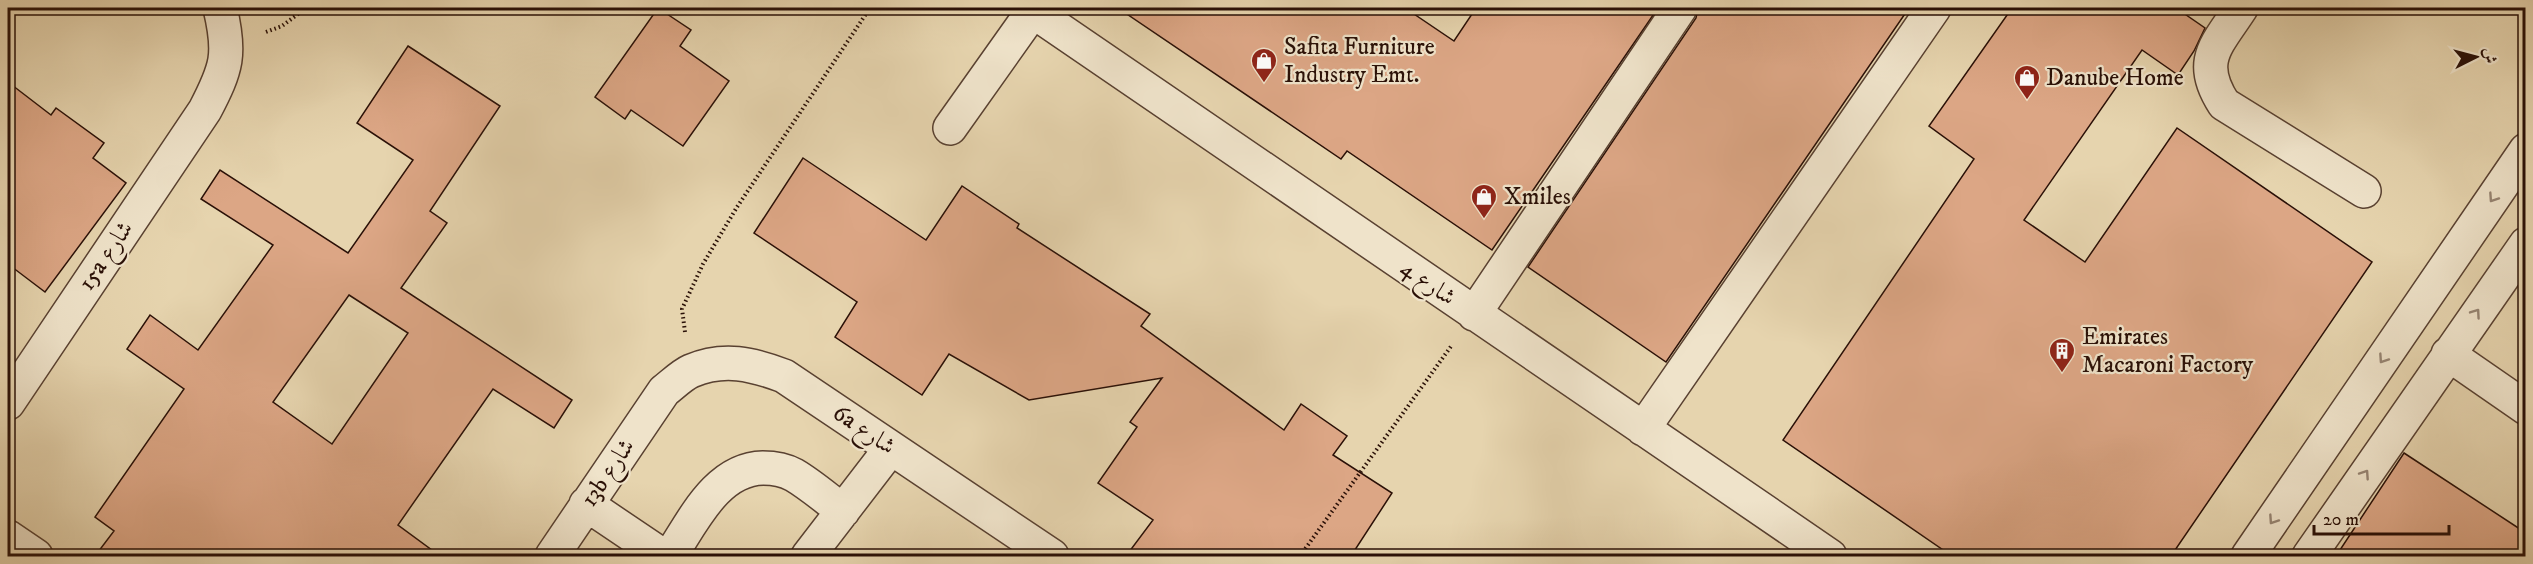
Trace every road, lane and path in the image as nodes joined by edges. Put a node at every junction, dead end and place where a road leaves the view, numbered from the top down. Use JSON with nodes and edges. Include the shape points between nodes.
{"nodes":[{"id":1,"x":306,"y":8,"type":"edge"},
{"id":2,"x":870,"y":8,"type":"edge"},
{"id":3,"x":1680,"y":8,"type":"edge"},
{"id":4,"x":1934,"y":8,"type":"edge"},
{"id":5,"x":2241,"y":8,"type":"edge"},
{"id":6,"x":1030,"y":9,"type":"edge"},
{"id":7,"x":224,"y":23,"type":"edge"},
{"id":8,"x":950,"y":128,"type":"dead end"},
{"id":9,"x":2526,"y":150,"type":"edge"},
{"id":10,"x":2364,"y":191,"type":"dead end"},
{"id":11,"x":2526,"y":244,"type":"edge"},
{"id":12,"x":1474,"y":314,"type":"junction"},
{"id":13,"x":2448,"y":354,"type":"junction"},
{"id":14,"x":690,"y":371,"type":"junction"},
{"id":15,"x":664,"y":391,"type":"joint"},
{"id":16,"x":8,"y":403,"type":"edge"},
{"id":17,"x":2526,"y":408,"type":"edge"},
{"id":18,"x":1643,"y":429,"type":"junction"},
{"id":19,"x":891,"y":448,"type":"junction"},
{"id":20,"x":586,"y":504,"type":"junction"},
{"id":21,"x":843,"y":511,"type":"junction"},
{"id":22,"x":8,"y":537,"type":"edge"},
{"id":23,"x":36,"y":556,"type":"edge"},
{"id":24,"x":552,"y":556,"type":"edge"},
{"id":25,"x":663,"y":556,"type":"edge"},
{"id":26,"x":670,"y":556,"type":"edge"},
{"id":27,"x":808,"y":556,"type":"edge"},
{"id":28,"x":1052,"y":556,"type":"edge"},
{"id":29,"x":1300,"y":556,"type":"edge"},
{"id":30,"x":1830,"y":556,"type":"edge"},
{"id":31,"x":2248,"y":556,"type":"edge"},
{"id":32,"x":2309,"y":556,"type":"edge"}],
"edges":[{"from":1,"to":7,"type":"path","via":[[282,26],[256,36]]},
{"from":2,"to":14,"type":"path","via":[[703,264],[682,309]]},
{"from":3,"to":12,"type":"street"},
{"from":4,"to":18,"type":"street"},
{"from":5,"to":10,"type":"street","via":[[2212,54],[2209,72],[2224,104]]},
{"from":6,"to":8,"type":"street"},
{"from":6,"to":12,"type":"street","name":"شارع 4"},
{"from":7,"to":16,"type":"street","name":"15a شارع","via":[[222,77],[205,110]]},
{"from":9,"to":31,"type":"street","one_way":true},
{"from":13,"to":11,"type":"street","one_way":true},
{"from":12,"to":18,"type":"street","name":"شارع 4"},
{"from":12,"to":29,"type":"path"},
{"from":13,"to":17,"type":"street"},
{"from":32,"to":13,"type":"street","one_way":true},
{"from":14,"to":15,"type":"street","name":"6a شارع"},
{"from":14,"to":19,"type":"street","name":"6a شارع","via":[[721,363],[754,364],[784,376]]},
{"from":15,"to":20,"type":"street","name":"13b شارع"},
{"from":18,"to":30,"type":"street","name":"شارع 4"},
{"from":19,"to":21,"type":"street"},
{"from":19,"to":28,"type":"street","name":"6a شارع"},
{"from":20,"to":24,"type":"street","name":"13b شارع"},
{"from":20,"to":25,"type":"street"},
{"from":21,"to":26,"type":"street","via":[[793,474],[774,468],[750,468],[718,487]]},
{"from":21,"to":27,"type":"street"},
{"from":22,"to":23,"type":"street"}]}
